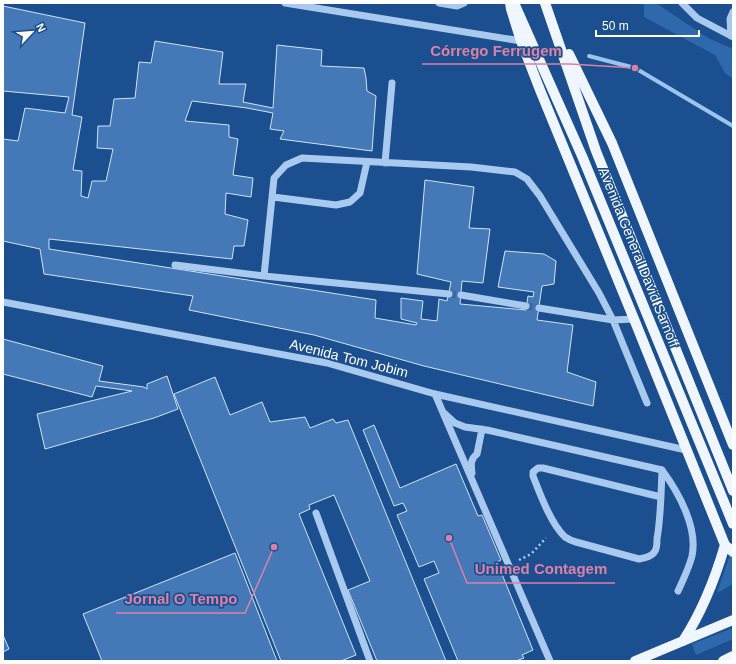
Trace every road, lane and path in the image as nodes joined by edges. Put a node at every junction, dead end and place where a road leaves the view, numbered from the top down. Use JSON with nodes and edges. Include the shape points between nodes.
{"nodes":[{"id":1,"x":285,"y":3,"type":"edge"},
{"id":2,"x":439,"y":3,"type":"edge"},
{"id":3,"x":464,"y":3,"type":"edge"},
{"id":4,"x":510,"y":3,"type":"edge"},
{"id":5,"x":514,"y":3,"type":"edge"},
{"id":6,"x":682,"y":3,"type":"edge"},
{"id":7,"x":547,"y":7,"type":"edge"},
{"id":8,"x":733,"y":12,"type":"edge"},
{"id":9,"x":732,"y":36,"type":"edge"},
{"id":10,"x":521,"y":41,"type":"junction"},
{"id":11,"x":392,"y":83,"type":"dead end"},
{"id":12,"x":367,"y":162,"type":"junction"},
{"id":13,"x":385,"y":162,"type":"junction"},
{"id":14,"x":273,"y":197,"type":"junction"},
{"id":15,"x":175,"y":265,"type":"dead end"},
{"id":16,"x":264,"y":276,"type":"junction"},
{"id":17,"x":449,"y":294,"type":"tunnel mouth"},
{"id":18,"x":460,"y":295,"type":"tunnel mouth"},
{"id":19,"x":3,"y":302,"type":"edge"},
{"id":20,"x":526,"y":306,"type":"tunnel mouth"},
{"id":21,"x":539,"y":308,"type":"tunnel mouth"},
{"id":22,"x":634,"y":319,"type":"junction"},
{"id":23,"x":613,"y":320,"type":"junction"},
{"id":24,"x":434,"y":394,"type":"junction"},
{"id":25,"x":647,"y":403,"type":"dead end"},
{"id":26,"x":443,"y":412,"type":"junction"},
{"id":27,"x":482,"y":430,"type":"junction"},
{"id":28,"x":457,"y":444,"type":"junction"},
{"id":29,"x":733,"y":444,"type":"edge"},
{"id":30,"x":686,"y":450,"type":"junction"},
{"id":31,"x":473,"y":457,"type":"junction"},
{"id":32,"x":662,"y":470,"type":"junction"},
{"id":33,"x":472,"y":480,"type":"junction"},
{"id":34,"x":733,"y":490,"type":"edge"},
{"id":35,"x":661,"y":497,"type":"junction"},
{"id":36,"x":316,"y":513,"type":"dead end"},
{"id":37,"x":733,"y":524,"type":"edge"},
{"id":38,"x":546,"y":538,"type":"dead end"},
{"id":39,"x":725,"y":545,"type":"junction"},
{"id":40,"x":733,"y":552,"type":"edge"},
{"id":41,"x":520,"y":560,"type":"dead end"},
{"id":42,"x":678,"y":591,"type":"dead end"},
{"id":43,"x":733,"y":620,"type":"edge"},
{"id":44,"x":683,"y":641,"type":"junction"},
{"id":45,"x":733,"y":656,"type":"edge"},
{"id":46,"x":370,"y":661,"type":"edge"},
{"id":47,"x":550,"y":661,"type":"edge"},
{"id":48,"x":634,"y":661,"type":"edge"},
{"id":49,"x":723,"y":661,"type":"edge"}],
"edges":[{"from":1,"to":10,"type":"street"},
{"from":2,"to":3,"type":"street","via":[[457,6]]},
{"from":4,"to":10,"type":"main road"},
{"from":5,"to":37,"type":"main road","name":"Avenida General David Sarnoff","via":[[582,156]]},
{"from":6,"to":9,"type":"street","via":[[698,18]]},
{"from":7,"to":29,"type":"main road","via":[[612,143]]},
{"from":7,"to":34,"type":"main road","name":"Avenida General David Sarnoff","via":[[596,151]]},
{"from":8,"to":9,"type":"street","via":[[730,19]]},
{"from":10,"to":22,"type":"main road"},
{"from":11,"to":13,"type":"street"},
{"from":12,"to":13,"type":"street"},
{"from":12,"to":14,"type":"street","via":[[302,158],[286,164],[274,178]]},
{"from":12,"to":14,"type":"street","via":[[360,193],[350,202],[336,205]]},
{"from":13,"to":23,"type":"street","via":[[515,172],[528,179]]},
{"from":14,"to":16,"type":"street"},
{"from":15,"to":16,"type":"street"},
{"from":16,"to":17,"type":"street"},
{"from":18,"to":20,"type":"street"},
{"from":19,"to":24,"type":"street","name":"Avenida Tom Jobim","via":[[327,363]]},
{"from":21,"to":23,"type":"street"},
{"from":22,"to":23,"type":"street"},
{"from":22,"to":30,"type":"main road"},
{"from":23,"to":25,"type":"street"},
{"from":24,"to":26,"type":"street"},
{"from":24,"to":30,"type":"street","name":"Avenida Tom Jobim"},
{"from":26,"to":27,"type":"street","via":[[455,423]]},
{"from":26,"to":28,"type":"street"},
{"from":27,"to":31,"type":"street","via":[[477,454]]},
{"from":27,"to":32,"type":"street"},
{"from":28,"to":31,"type":"street","via":[[464,454]]},
{"from":28,"to":33,"type":"street"},
{"from":30,"to":39,"type":"main road"},
{"from":31,"to":33,"type":"street"},
{"from":32,"to":35,"type":"street"},
{"from":32,"to":42,"type":"street","via":[[681,498],[694,538],[692,557]]},
{"from":33,"to":47,"type":"street"},
{"from":35,"to":35,"type":"street","via":[[655,551],[646,558],[639,559],[566,538],[559,531],[544,503],[533,472],[543,468]]},
{"from":36,"to":46,"type":"street"},
{"from":38,"to":41,"type":"path","via":[[531,554]]},
{"from":39,"to":40,"type":"main road"},
{"from":39,"to":44,"type":"main road","via":[[699,616]]},
{"from":43,"to":44,"type":"main road"},
{"from":44,"to":48,"type":"main road"},
{"from":45,"to":49,"type":"main road"}]}
